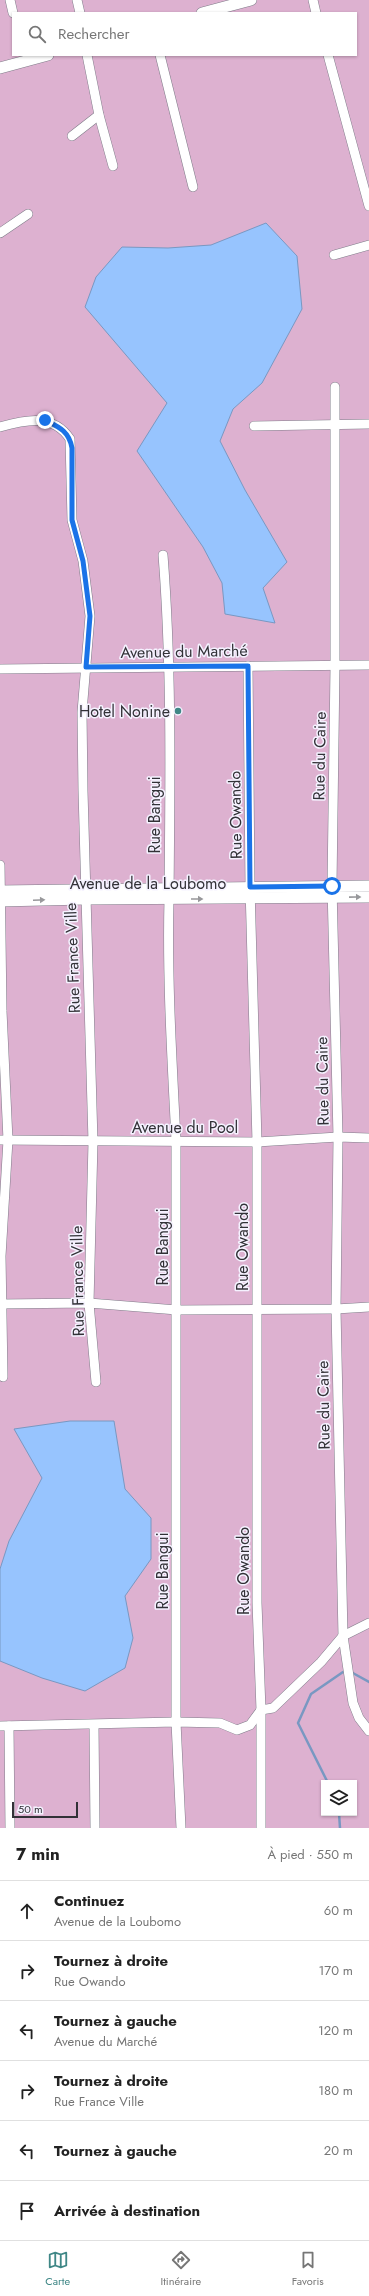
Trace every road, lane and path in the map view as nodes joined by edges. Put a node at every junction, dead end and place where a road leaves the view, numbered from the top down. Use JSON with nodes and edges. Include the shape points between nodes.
{"nodes":[{"id":1,"x":10,"y":0,"type":"edge"},
{"id":2,"x":77,"y":0,"type":"edge"},
{"id":3,"x":251,"y":0,"type":"edge"},
{"id":4,"x":313,"y":0,"type":"edge"},
{"id":5,"x":14,"y":12,"type":"edge"},
{"id":6,"x":80,"y":12,"type":"edge"},
{"id":7,"x":206,"y":12,"type":"edge"},
{"id":8,"x":316,"y":12,"type":"edge"},
{"id":9,"x":40,"y":56,"type":"edge"},
{"id":10,"x":88,"y":56,"type":"edge"},
{"id":11,"x":160,"y":56,"type":"edge"},
{"id":12,"x":328,"y":56,"type":"edge"},
{"id":13,"x":25,"y":58,"type":"edge"},
{"id":14,"x":0,"y":68,"type":"edge"},
{"id":15,"x":99,"y":115,"type":"junction"},
{"id":16,"x":72,"y":136,"type":"dead end"},
{"id":17,"x":113,"y":166,"type":"dead end"},
{"id":18,"x":193,"y":187,"type":"dead end"},
{"id":19,"x":369,"y":206,"type":"edge"},
{"id":20,"x":28,"y":214,"type":"dead end"},
{"id":21,"x":0,"y":233,"type":"edge"},
{"id":22,"x":369,"y":245,"type":"edge"},
{"id":23,"x":334,"y":255,"type":"dead end"},
{"id":24,"x":335,"y":386,"type":"dead end"},
{"id":25,"x":336,"y":424,"type":"junction"},
{"id":26,"x":369,"y":424,"type":"edge"},
{"id":27,"x":254,"y":426,"type":"dead end"},
{"id":28,"x":0,"y":427,"type":"edge"},
{"id":29,"x":163,"y":555,"type":"dead end"},
{"id":30,"x":369,"y":665,"type":"edge"},
{"id":31,"x":170,"y":666,"type":"junction"},
{"id":32,"x":248,"y":666,"type":"junction"},
{"id":33,"x":335,"y":666,"type":"junction"},
{"id":34,"x":86,"y":667,"type":"junction"},
{"id":35,"x":0,"y":669,"type":"edge"},
{"id":36,"x":0,"y":865,"type":"edge"},
{"id":37,"x":332,"y":886,"type":"junction"},
{"id":38,"x":369,"y":886,"type":"edge"},
{"id":39,"x":250,"y":887,"type":"junction"},
{"id":40,"x":169,"y":893,"type":"junction"},
{"id":41,"x":84,"y":894,"type":"junction"},
{"id":42,"x":0,"y":896,"type":"edge"},
{"id":43,"x":369,"y":897,"type":"edge"},
{"id":44,"x":333,"y":898,"type":"junction"},
{"id":45,"x":251,"y":899,"type":"junction"},
{"id":46,"x":338,"y":1137,"type":"junction"},
{"id":47,"x":369,"y":1138,"type":"edge"},
{"id":48,"x":4,"y":1140,"type":"edge"},
{"id":49,"x":176,"y":1140,"type":"junction"},
{"id":50,"x":93,"y":1142,"type":"junction"},
{"id":51,"x":257,"y":1142,"type":"junction"},
{"id":52,"x":89,"y":1303,"type":"junction"},
{"id":53,"x":0,"y":1304,"type":"edge"},
{"id":54,"x":369,"y":1307,"type":"edge"},
{"id":55,"x":257,"y":1309,"type":"junction"},
{"id":56,"x":336,"y":1309,"type":"junction"},
{"id":57,"x":177,"y":1310,"type":"junction"},
{"id":58,"x":3,"y":1377,"type":"dead end"},
{"id":59,"x":96,"y":1382,"type":"dead end"},
{"id":60,"x":369,"y":1623,"type":"edge"},
{"id":61,"x":343,"y":1636,"type":"junction"},
{"id":62,"x":261,"y":1710,"type":"junction"},
{"id":63,"x":176,"y":1722,"type":"junction"},
{"id":64,"x":94,"y":1725,"type":"junction"},
{"id":65,"x":5,"y":1726,"type":"edge"},
{"id":66,"x":369,"y":1731,"type":"edge"},
{"id":67,"x":10,"y":1828,"type":"edge"},
{"id":68,"x":95,"y":1828,"type":"edge"},
{"id":69,"x":181,"y":1828,"type":"edge"},
{"id":70,"x":261,"y":1828,"type":"edge"}],
"edges":[{"from":1,"to":5,"type":"street"},
{"from":2,"to":6,"type":"street"},
{"from":3,"to":7,"type":"street"},
{"from":4,"to":8,"type":"street"},
{"from":9,"to":13,"type":"street"},
{"from":10,"to":15,"type":"street"},
{"from":11,"to":18,"type":"street"},
{"from":12,"to":19,"type":"street"},
{"from":13,"to":14,"type":"street"},
{"from":15,"to":16,"type":"street"},
{"from":15,"to":17,"type":"street"},
{"from":20,"to":21,"type":"street"},
{"from":22,"to":23,"type":"street"},
{"from":24,"to":25,"type":"street","name":"Rue du Caire"},
{"from":25,"to":26,"type":"street"},
{"from":25,"to":27,"type":"street"},
{"from":25,"to":33,"type":"street","name":"Rue du Caire"},
{"from":28,"to":34,"type":"street","name":"Rue France Ville","via":[[30,420],[45,420],[65,432],[70,439],[72,520],[83,561],[90,616]]},
{"from":29,"to":31,"type":"street","name":"Rue Bangui"},
{"from":30,"to":33,"type":"street","name":"Avenue du Marché"},
{"from":31,"to":32,"type":"street","name":"Avenue du Marché"},
{"from":31,"to":34,"type":"street","name":"Avenue du Marché"},
{"from":31,"to":40,"type":"street","name":"Rue Bangui"},
{"from":32,"to":33,"type":"street","name":"Avenue du Marché"},
{"from":32,"to":39,"type":"street","name":"Rue Owando"},
{"from":33,"to":37,"type":"street","name":"Rue du Caire"},
{"from":34,"to":35,"type":"street","name":"Avenue du Marché"},
{"from":34,"to":41,"type":"street","name":"Rue France Ville","via":[[82,712]]},
{"from":36,"to":42,"type":"street"},
{"from":37,"to":38,"type":"street","name":"Avenue de la Loubomo"},
{"from":37,"to":39,"type":"street","name":"Avenue de la Loubomo"},
{"from":37,"to":44,"type":"street","name":"Rue du Caire"},
{"from":39,"to":40,"type":"street","name":"Avenue de la Loubomo"},
{"from":39,"to":45,"type":"street","name":"Rue Owando"},
{"from":40,"to":41,"type":"street","name":"Avenue de la Loubomo"},
{"from":40,"to":45,"type":"street","name":"Avenue de la Loubomo","one_way":true},
{"from":40,"to":49,"type":"street","name":"Rue Bangui"},
{"from":41,"to":42,"type":"street","name":"Avenue de la Loubomo"},
{"from":41,"to":50,"type":"street","name":"Rue France Ville"},
{"from":42,"to":48,"type":"street"},
{"from":44,"to":43,"type":"street","name":"Avenue de la Loubomo","one_way":true},
{"from":44,"to":45,"type":"street","name":"Avenue de la Loubomo"},
{"from":44,"to":46,"type":"street","name":"Rue du Caire"},
{"from":45,"to":51,"type":"street","name":"Rue Owando"},
{"from":46,"to":47,"type":"street","name":"Avenue du Pool"},
{"from":46,"to":51,"type":"street","name":"Avenue du Pool"},
{"from":46,"to":56,"type":"street","name":"Rue du Caire"},
{"from":48,"to":50,"type":"street","name":"Avenue du Pool"},
{"from":48,"to":53,"type":"street"},
{"from":49,"to":50,"type":"street","name":"Avenue du Pool"},
{"from":49,"to":51,"type":"street","name":"Avenue du Pool"},
{"from":49,"to":57,"type":"street","name":"Rue Bangui"},
{"from":50,"to":52,"type":"street","name":"Rue France Ville"},
{"from":51,"to":55,"type":"street","name":"Rue Owando"},
{"from":52,"to":53,"type":"street"},
{"from":52,"to":57,"type":"street"},
{"from":52,"to":59,"type":"street","name":"Rue France Ville"},
{"from":53,"to":58,"type":"street"},
{"from":54,"to":56,"type":"street"},
{"from":55,"to":56,"type":"street"},
{"from":55,"to":57,"type":"street"},
{"from":55,"to":62,"type":"street","name":"Rue Owando","via":[[257,1603]]},
{"from":56,"to":61,"type":"street","name":"Rue du Caire"},
{"from":57,"to":63,"type":"street","name":"Rue Bangui"},
{"from":60,"to":61,"type":"street"},
{"from":61,"to":62,"type":"street","via":[[321,1662],[273,1708]]},
{"from":61,"to":66,"type":"street","name":"Rue du Caire","via":[[353,1703],[359,1718]]},
{"from":62,"to":63,"type":"street","via":[[250,1725],[236,1730],[220,1723]]},
{"from":62,"to":70,"type":"street","name":"Rue Owando"},
{"from":63,"to":64,"type":"street"},
{"from":63,"to":69,"type":"street","name":"Rue Bangui"},
{"from":64,"to":65,"type":"street"},
{"from":64,"to":68,"type":"street"},
{"from":65,"to":67,"type":"street"}]}
